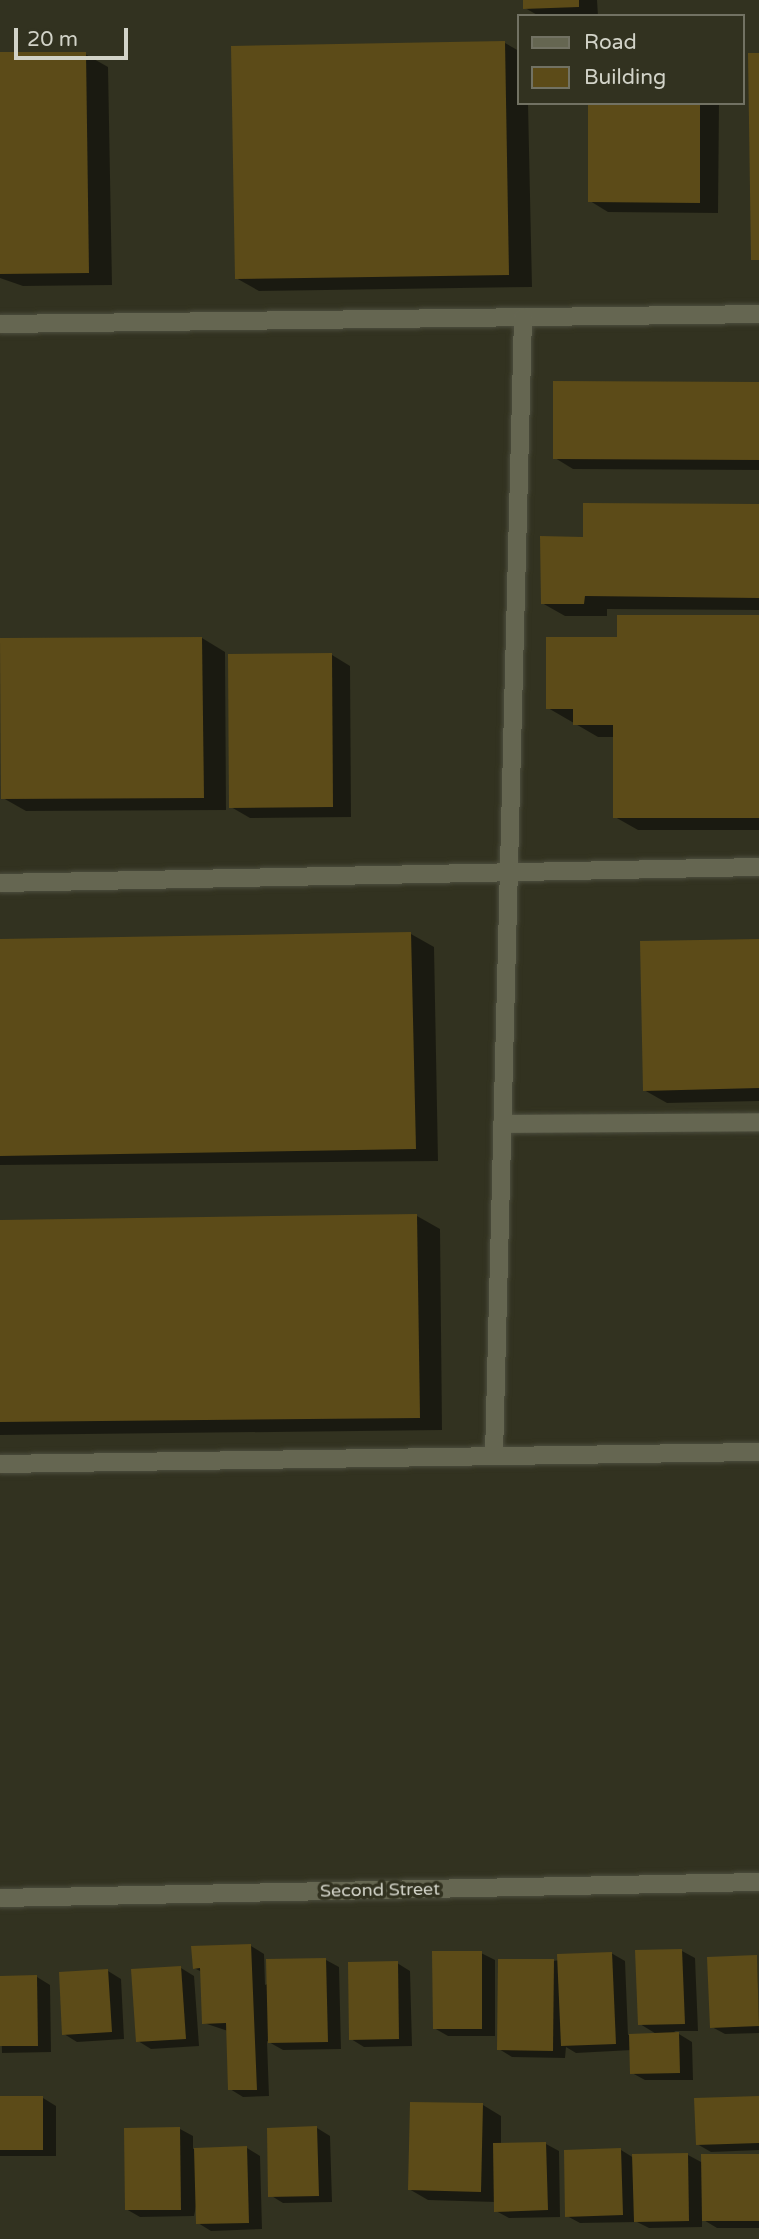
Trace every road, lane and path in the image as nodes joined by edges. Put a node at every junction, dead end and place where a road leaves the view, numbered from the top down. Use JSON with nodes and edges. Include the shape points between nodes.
{"nodes":[{"id":1,"x":759,"y":314,"type":"edge"},
{"id":2,"x":523,"y":317,"type":"junction"},
{"id":3,"x":0,"y":324,"type":"edge"},
{"id":4,"x":759,"y":867,"type":"edge"},
{"id":5,"x":509,"y":873,"type":"junction"},
{"id":6,"x":0,"y":883,"type":"edge"},
{"id":7,"x":759,"y":1122,"type":"edge"},
{"id":8,"x":502,"y":1124,"type":"junction"},
{"id":9,"x":759,"y":1452,"type":"edge"},
{"id":10,"x":494,"y":1455,"type":"junction"},
{"id":11,"x":0,"y":1464,"type":"edge"},
{"id":12,"x":759,"y":1882,"type":"edge"},
{"id":13,"x":0,"y":1898,"type":"edge"}],
"edges":[{"from":1,"to":2,"type":"street"},
{"from":2,"to":3,"type":"street"},
{"from":2,"to":5,"type":"street"},
{"from":4,"to":5,"type":"street"},
{"from":5,"to":6,"type":"street"},
{"from":5,"to":8,"type":"street"},
{"from":7,"to":8,"type":"street"},
{"from":8,"to":10,"type":"street"},
{"from":9,"to":10,"type":"street"},
{"from":10,"to":11,"type":"street"},
{"from":12,"to":13,"type":"street","name":"Second Street"}]}
